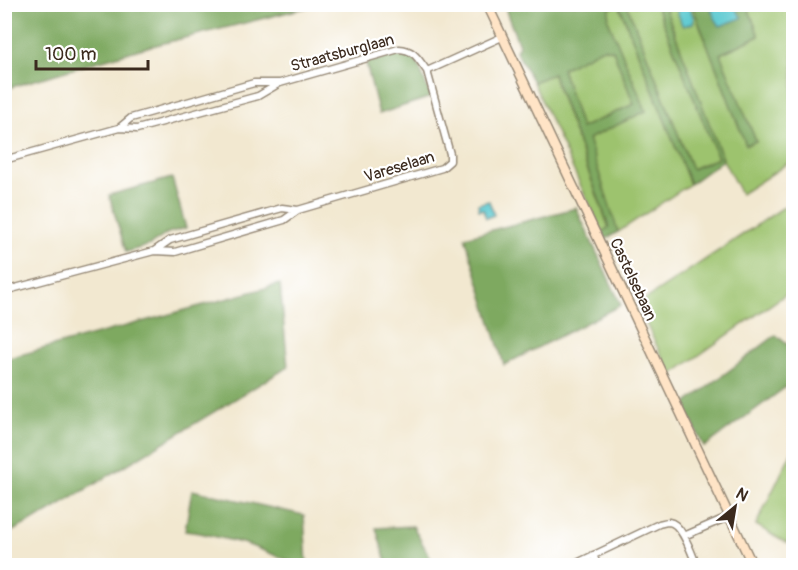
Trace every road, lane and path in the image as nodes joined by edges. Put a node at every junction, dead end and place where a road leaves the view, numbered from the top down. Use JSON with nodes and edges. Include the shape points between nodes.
{"nodes":[{"id":1,"x":487,"y":4,"type":"edge"},
{"id":2,"x":502,"y":37,"type":"junction"},
{"id":3,"x":428,"y":71,"type":"junction"},
{"id":4,"x":280,"y":83,"type":"junction"},
{"id":5,"x":119,"y":128,"type":"junction"},
{"id":6,"x":4,"y":160,"type":"edge"},
{"id":7,"x":298,"y":210,"type":"junction"},
{"id":8,"x":154,"y":251,"type":"junction"},
{"id":9,"x":4,"y":291,"type":"edge"},
{"id":10,"x":730,"y":516,"type":"junction"},
{"id":11,"x":684,"y":536,"type":"junction"},
{"id":12,"x":593,"y":555,"type":"junction"},
{"id":13,"x":575,"y":564,"type":"dead end"},
{"id":14,"x":598,"y":566,"type":"edge"},
{"id":15,"x":697,"y":566,"type":"edge"},
{"id":16,"x":753,"y":566,"type":"edge"}],
"edges":[{"from":1,"to":2,"type":"street","name":"Castelsebaan"},
{"from":2,"to":3,"type":"street"},
{"from":2,"to":10,"type":"street","name":"Castelsebaan"},
{"from":3,"to":4,"type":"street","name":"Straatsburglaan","via":[[416,55],[399,49]]},
{"from":3,"to":7,"type":"street","name":"Vareselaan","via":[[450,161],[442,168]]},
{"from":4,"to":5,"type":"street","name":"Straatsburglaan","via":[[258,96],[137,129]]},
{"from":4,"to":5,"type":"street","name":"Straatsburglaan","via":[[254,83],[130,118]]},
{"from":5,"to":6,"type":"street","name":"Straatsburglaan"},
{"from":7,"to":8,"type":"street","name":"Vareselaan","via":[[284,220],[175,252]]},
{"from":7,"to":8,"type":"street","name":"Vareselaan","via":[[282,208],[170,240]]},
{"from":8,"to":9,"type":"street","name":"Vareselaan"},
{"from":10,"to":11,"type":"street"},
{"from":10,"to":16,"type":"street","name":"Castelsebaan"},
{"from":11,"to":12,"type":"street","via":[[677,525],[659,524]]},
{"from":11,"to":15,"type":"street"},
{"from":12,"to":13,"type":"street"},
{"from":12,"to":14,"type":"street"}]}
